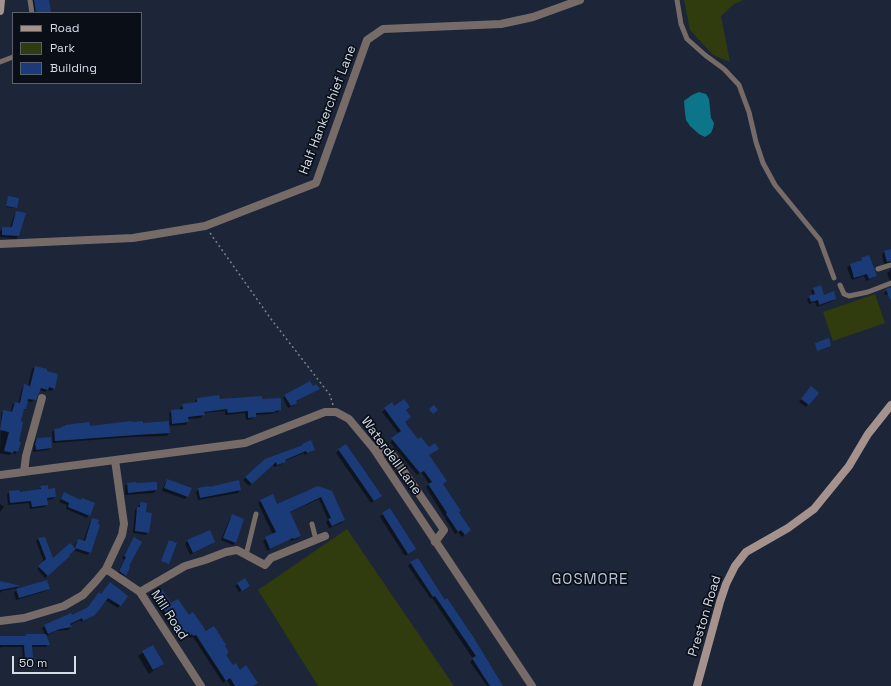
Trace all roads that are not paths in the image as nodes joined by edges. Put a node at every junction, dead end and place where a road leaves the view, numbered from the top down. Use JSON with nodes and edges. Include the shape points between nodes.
{"nodes":[{"id":1,"x":1,"y":0,"type":"edge"},
{"id":2,"x":30,"y":0,"type":"edge"},
{"id":3,"x":580,"y":0,"type":"edge"},
{"id":4,"x":677,"y":0,"type":"edge"},
{"id":5,"x":0,"y":11,"type":"edge"},
{"id":6,"x":32,"y":12,"type":"edge"},
{"id":7,"x":12,"y":58,"type":"edge"},
{"id":8,"x":0,"y":62,"type":"edge"},
{"id":9,"x":0,"y":244,"type":"edge"},
{"id":10,"x":891,"y":265,"type":"edge"},
{"id":11,"x":878,"y":269,"type":"dead end"},
{"id":12,"x":834,"y":278,"type":"dead end"},
{"id":13,"x":891,"y":283,"type":"edge"},
{"id":14,"x":840,"y":285,"type":"dead end"},
{"id":15,"x":42,"y":398,"type":"dead end"},
{"id":16,"x":891,"y":405,"type":"edge"},
{"id":17,"x":374,"y":449,"type":"junction"},
{"id":18,"x":115,"y":460,"type":"junction"},
{"id":19,"x":24,"y":472,"type":"junction"},
{"id":20,"x":0,"y":475,"type":"edge"},
{"id":21,"x":256,"y":514,"type":"dead end"},
{"id":22,"x":312,"y":524,"type":"dead end"},
{"id":23,"x":325,"y":536,"type":"dead end"},
{"id":24,"x":316,"y":540,"type":"junction"},
{"id":25,"x":435,"y":542,"type":"junction"},
{"id":26,"x":246,"y":555,"type":"junction"},
{"id":27,"x":106,"y":569,"type":"junction"},
{"id":28,"x":140,"y":592,"type":"junction"},
{"id":29,"x":0,"y":621,"type":"edge"},
{"id":30,"x":201,"y":686,"type":"edge"},
{"id":31,"x":532,"y":686,"type":"edge"},
{"id":32,"x":697,"y":686,"type":"edge"}],
"edges":[{"from":1,"to":5,"type":"street"},
{"from":2,"to":6,"type":"lane"},
{"from":3,"to":9,"type":"street","name":"Half Hankerchief Lane","via":[[533,17],[501,24],[383,29],[367,40],[316,183],[205,226],[133,238]]},
{"from":4,"to":12,"type":"lane","via":[[681,24],[687,39],[724,69],[739,85],[763,163],[775,185],[820,240]]},
{"from":7,"to":8,"type":"lane"},
{"from":10,"to":11,"type":"lane"},
{"from":13,"to":14,"type":"lane","via":[[849,296],[844,294]]},
{"from":15,"to":19,"type":"street"},
{"from":16,"to":32,"type":"street","name":"Preston Road","via":[[868,434],[849,466],[814,510],[746,552],[735,566],[720,602]]},
{"from":17,"to":18,"type":"street","name":"Waterdell Lane","via":[[349,419],[336,412],[324,412],[245,443]]},
{"from":17,"to":25,"type":"street","name":"Waterdell Lane"},
{"from":17,"to":25,"type":"street","via":[[392,453],[444,530]]},
{"from":18,"to":19,"type":"street"},
{"from":18,"to":27,"type":"street","via":[[124,524],[122,535]]},
{"from":19,"to":20,"type":"street"},
{"from":21,"to":26,"type":"lane"},
{"from":22,"to":24,"type":"lane"},
{"from":23,"to":24,"type":"street"},
{"from":24,"to":26,"type":"street","via":[[271,558],[265,565]]},
{"from":25,"to":31,"type":"street","name":"Waterdell Lane"},
{"from":26,"to":28,"type":"street","via":[[237,550],[185,566]]},
{"from":27,"to":28,"type":"street","name":"Mill Road"},
{"from":27,"to":29,"type":"street","via":[[83,595],[64,606],[24,618]]},
{"from":28,"to":30,"type":"street","name":"Mill Road"}]}
